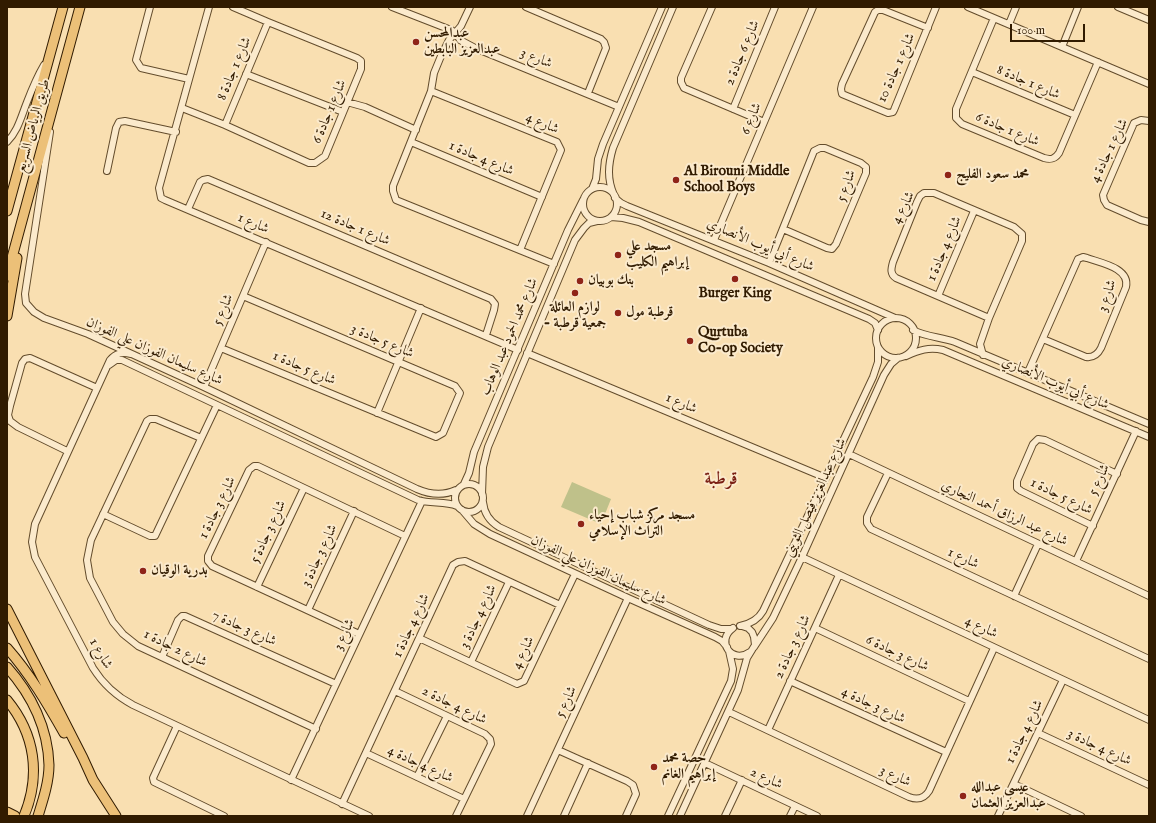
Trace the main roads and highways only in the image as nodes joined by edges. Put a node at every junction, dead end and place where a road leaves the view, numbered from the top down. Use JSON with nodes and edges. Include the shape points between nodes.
{"nodes":[{"id":1,"x":63,"y":7,"type":"edge"},
{"id":2,"x":80,"y":7,"type":"edge"},
{"id":3,"x":27,"y":204,"type":"junction"},
{"id":4,"x":7,"y":211,"type":"edge"},
{"id":5,"x":7,"y":276,"type":"edge"},
{"id":6,"x":7,"y":316,"type":"edge"},
{"id":7,"x":7,"y":609,"type":"edge"},
{"id":8,"x":7,"y":648,"type":"edge"},
{"id":9,"x":7,"y":667,"type":"edge"},
{"id":10,"x":7,"y":700,"type":"edge"},
{"id":11,"x":90,"y":775,"type":"junction"},
{"id":12,"x":7,"y":812,"type":"edge"},
{"id":13,"x":15,"y":816,"type":"edge"},
{"id":14,"x":24,"y":816,"type":"edge"},
{"id":15,"x":38,"y":816,"type":"edge"},
{"id":16,"x":116,"y":816,"type":"edge"}],
"edges":[{"from":1,"to":4,"type":"highway","name":"طريق الرياض السريع"},
{"from":2,"to":3,"type":"highway","name":"طريق الرياض السريع"},
{"from":3,"to":5,"type":"highway","name":"طريق الرياض السريع"},
{"from":3,"to":6,"type":"highway"},
{"from":7,"to":11,"type":"highway"},
{"from":8,"to":11,"type":"highway","via":[[25,669]]},
{"from":9,"to":15,"type":"highway","via":[[29,696],[47,746],[49,765]]},
{"from":10,"to":14,"type":"highway","via":[[23,724],[30,742],[33,766],[32,794]]},
{"from":11,"to":16,"type":"highway"},
{"from":12,"to":13,"type":"highway"}]}
